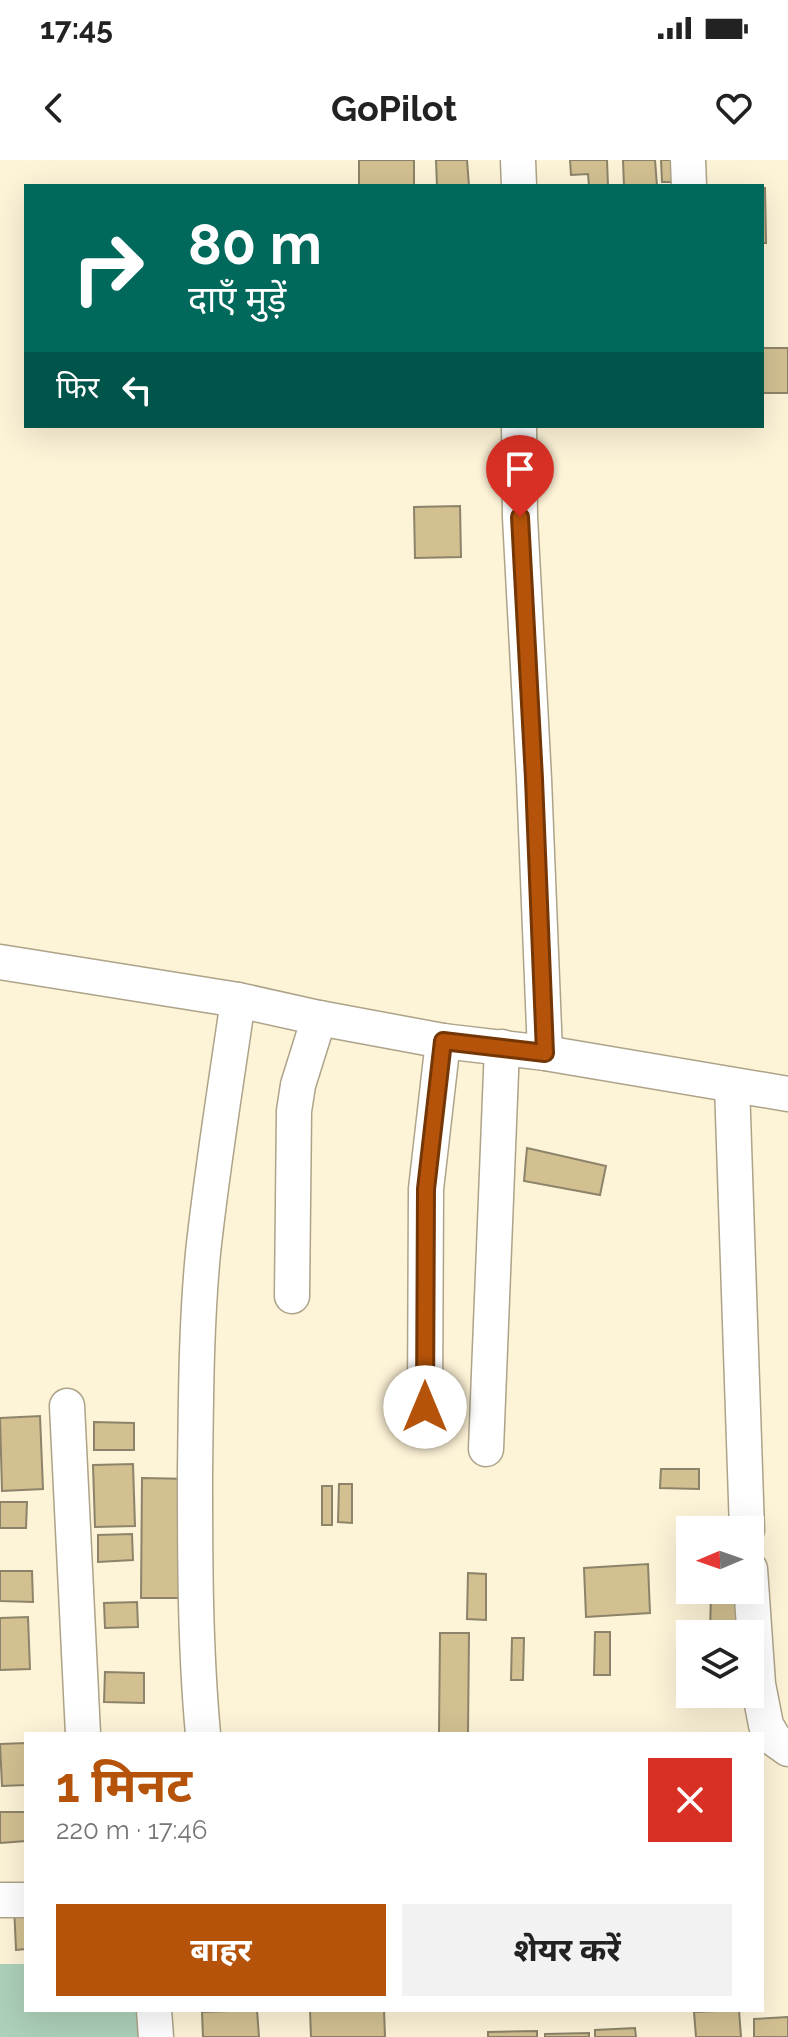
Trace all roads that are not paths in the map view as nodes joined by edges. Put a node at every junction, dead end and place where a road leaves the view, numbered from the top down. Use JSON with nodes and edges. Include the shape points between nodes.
{"nodes":[{"id":1,"x":518,"y":160,"type":"edge"},
{"id":2,"x":688,"y":160,"type":"edge"},
{"id":3,"x":519,"y":184,"type":"edge"},
{"id":4,"x":689,"y":184,"type":"edge"},
{"id":5,"x":519,"y":428,"type":"edge"},
{"id":6,"x":0,"y":962,"type":"edge"},
{"id":7,"x":238,"y":1000,"type":"junction"},
{"id":8,"x":319,"y":1018,"type":"junction"},
{"id":9,"x":443,"y":1041,"type":"junction"},
{"id":10,"x":502,"y":1047,"type":"junction"},
{"id":11,"x":545,"y":1053,"type":"junction"},
{"id":12,"x":732,"y":1085,"type":"junction"},
{"id":13,"x":788,"y":1094,"type":"edge"},
{"id":14,"x":292,"y":1296,"type":"dead end"},
{"id":15,"x":67,"y":1406,"type":"dead end"},
{"id":16,"x":425,"y":1407,"type":"dead end"},
{"id":17,"x":486,"y":1449,"type":"dead end"},
{"id":18,"x":747,"y":1516,"type":"edge"},
{"id":19,"x":752,"y":1604,"type":"edge"},
{"id":20,"x":83,"y":1732,"type":"edge"},
{"id":21,"x":203,"y":1732,"type":"edge"},
{"id":22,"x":775,"y":1743,"type":"edge"},
{"id":23,"x":0,"y":1900,"type":"edge"},
{"id":24,"x":24,"y":1900,"type":"edge"},
{"id":25,"x":154,"y":2012,"type":"edge"},
{"id":26,"x":156,"y":2037,"type":"edge"}],
"edges":[{"from":1,"to":3,"type":"street"},
{"from":2,"to":4,"type":"street"},
{"from":5,"to":11,"type":"street"},
{"from":6,"to":7,"type":"street"},
{"from":7,"to":8,"type":"street"},
{"from":7,"to":21,"type":"street","via":[[198,1321],[195,1544]]},
{"from":8,"to":9,"type":"street"},
{"from":8,"to":14,"type":"street","via":[[294,1111]]},
{"from":9,"to":10,"type":"street"},
{"from":9,"to":16,"type":"street","via":[[426,1189]]},
{"from":10,"to":11,"type":"street"},
{"from":10,"to":17,"type":"street"},
{"from":11,"to":12,"type":"street"},
{"from":12,"to":13,"type":"street"},
{"from":12,"to":18,"type":"street"},
{"from":15,"to":20,"type":"street"},
{"from":19,"to":22,"type":"street","via":[[758,1684]]},
{"from":23,"to":24,"type":"street"},
{"from":25,"to":26,"type":"street"}]}
